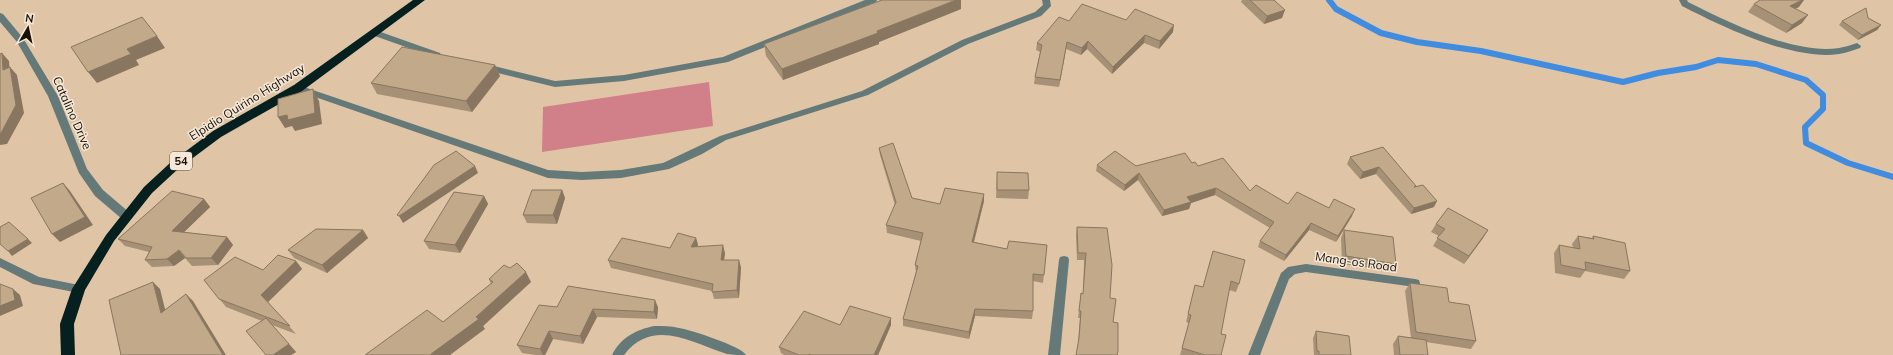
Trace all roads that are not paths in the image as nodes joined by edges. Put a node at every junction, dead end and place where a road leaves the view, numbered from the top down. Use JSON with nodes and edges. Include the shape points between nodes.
{"nodes":[{"id":1,"x":420,"y":0,"type":"edge"},
{"id":2,"x":873,"y":0,"type":"edge"},
{"id":3,"x":1046,"y":0,"type":"edge"},
{"id":4,"x":1683,"y":0,"type":"edge"},
{"id":5,"x":0,"y":16,"type":"edge"},
{"id":6,"x":375,"y":33,"type":"junction"},
{"id":7,"x":1857,"y":46,"type":"dead end"},
{"id":8,"x":448,"y":58,"type":"edge"},
{"id":9,"x":478,"y":65,"type":"edge"},
{"id":10,"x":298,"y":88,"type":"junction"},
{"id":11,"x":126,"y":216,"type":"junction"},
{"id":12,"x":1064,"y":260,"type":"dead end"},
{"id":13,"x":0,"y":262,"type":"edge"},
{"id":14,"x":1415,"y":284,"type":"edge"},
{"id":15,"x":79,"y":289,"type":"junction"},
{"id":16,"x":68,"y":355,"type":"edge"},
{"id":17,"x":618,"y":355,"type":"edge"},
{"id":18,"x":740,"y":355,"type":"edge"},
{"id":19,"x":1054,"y":355,"type":"edge"},
{"id":20,"x":1254,"y":355,"type":"edge"}],
"edges":[{"from":1,"to":6,"type":"highway","name":"Elpidio Quirino Highway","number":"54"},
{"from":2,"to":9,"type":"street","via":[[725,60],[624,78],[556,84]]},
{"from":3,"to":10,"type":"street","via":[[1047,6],[1038,14],[965,42],[864,93],[723,138],[665,166],[621,174],[548,174]]},
{"from":4,"to":7,"type":"street","via":[[1685,4],[1715,20],[1764,39],[1815,51],[1847,51]]},
{"from":5,"to":11,"type":"street","name":"Catalino Drive","via":[[20,40],[53,96],[83,170],[99,193]]},
{"from":6,"to":8,"type":"street"},
{"from":6,"to":10,"type":"highway","name":"Elpidio Quirino Highway","number":"54"},
{"from":10,"to":11,"type":"highway","name":"Elpidio Quirino Highway","number":"54","via":[[217,134],[174,166],[148,190]]},
{"from":11,"to":15,"type":"highway","name":"Elpidio Quirino Highway","number":"54"},
{"from":12,"to":19,"type":"street"},
{"from":13,"to":15,"type":"street","via":[[37,281]]},
{"from":14,"to":20,"type":"street","name":"Mang-os Road","via":[[1306,268],[1292,270],[1285,276]]},
{"from":15,"to":16,"type":"highway","name":"Elpidio Quirino Highway","number":"54","via":[[67,324]]},
{"from":17,"to":18,"type":"street","via":[[624,347],[643,333],[662,331],[703,338]]}]}
